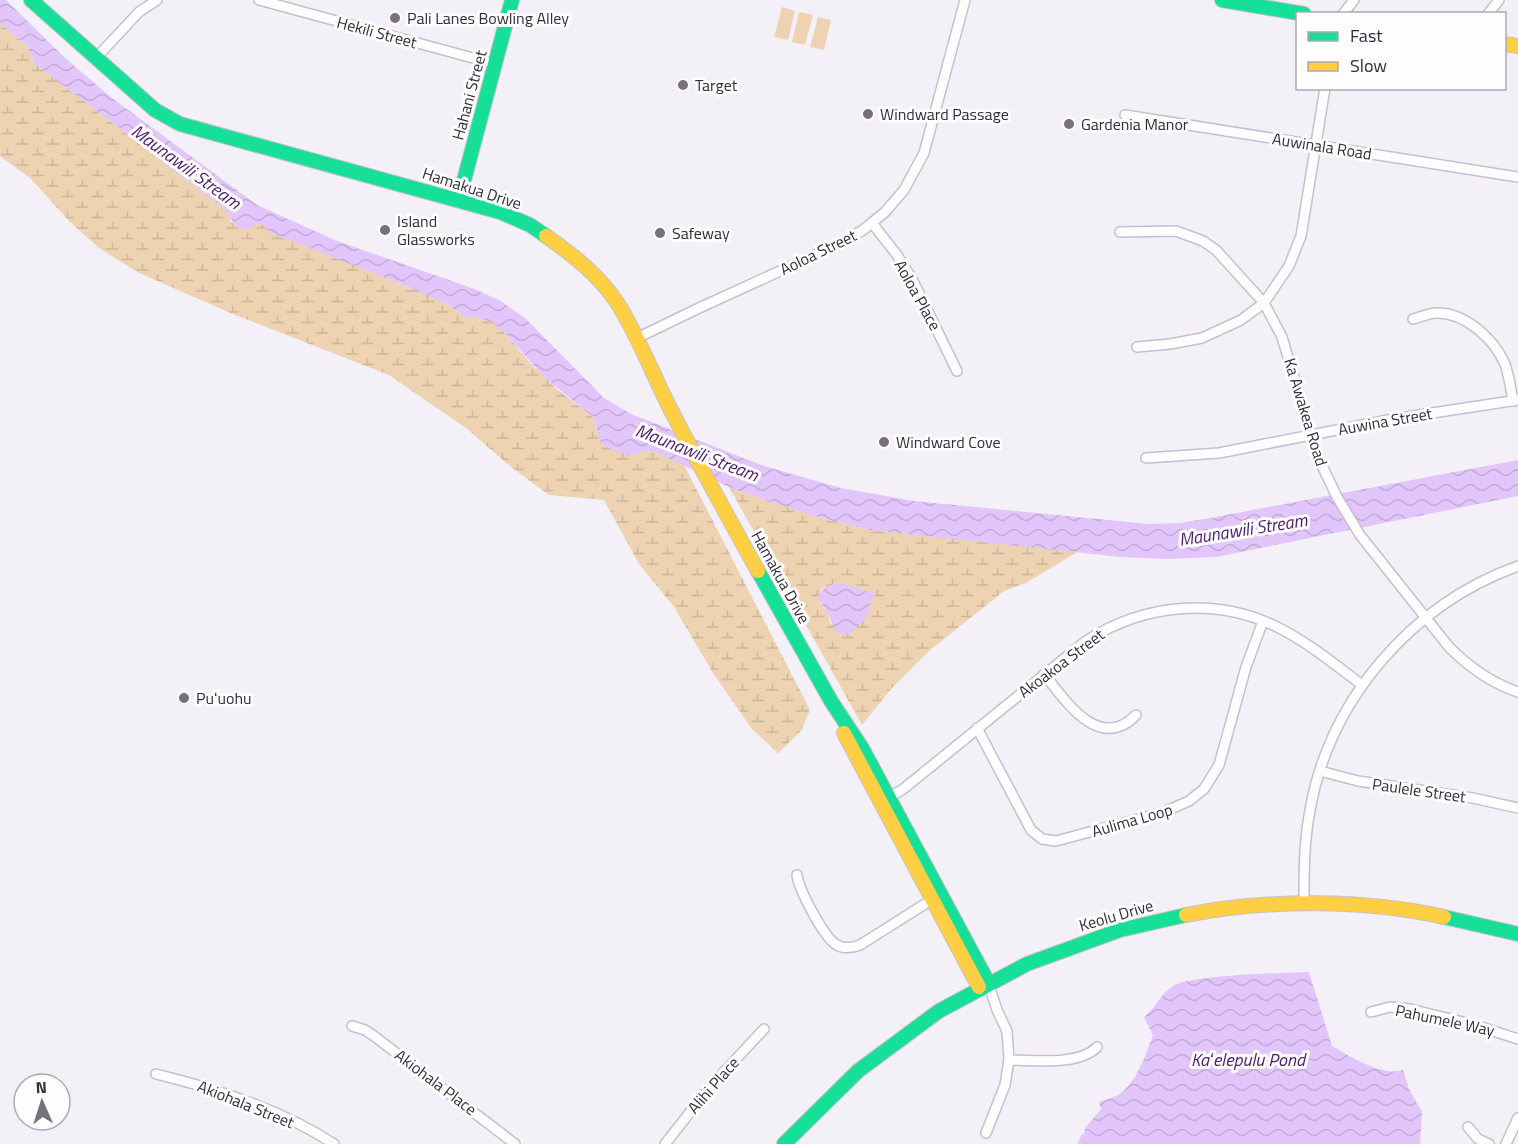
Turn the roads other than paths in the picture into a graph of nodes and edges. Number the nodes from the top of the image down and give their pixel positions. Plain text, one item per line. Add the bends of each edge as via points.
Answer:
1 (31, 0) edge
2 (157, 0) edge
3 (259, 0) edge
4 (512, 0) edge
5 (965, 0) edge
6 (1222, 0) edge
7 (1354, 0) edge
8 (1499, 0) edge
9 (1345, 12) edge
10 (1490, 12) edge
11 (1296, 13) edge
12 (96, 58) junction
13 (495, 64) junction
14 (1325, 90) edge
15 (1125, 115) dead end
16 (1317, 145) junction
17 (1518, 177) edge
18 (459, 199) junction
19 (872, 223) junction
20 (1120, 232) dead end
21 (1264, 303) junction
22 (1413, 319) dead end
23 (637, 338) junction
24 (1137, 346) dead end
25 (957, 370) dead end
26 (1516, 401) edge
27 (1311, 435) junction
28 (1146, 458) dead end
29 (1518, 566) edge
30 (1426, 618) junction
31 (1263, 621) junction
32 (1044, 674) junction
33 (1362, 685) junction
34 (1518, 692) edge
35 (1136, 715) dead end
36 (977, 728) junction
37 (1320, 771) junction
38 (884, 800) junction
39 (1518, 808) edge
40 (797, 875) dead end
41 (937, 897) junction
42 (1304, 902) junction
43 (1518, 934) edge
44 (983, 984) junction
45 (1371, 1012) dead end
46 (352, 1026) dead end
47 (764, 1029) dead end
48 (1518, 1039) edge
49 (1097, 1047) dead end
50 (1010, 1060) junction
51 (156, 1074) dead end
52 (1518, 1118) edge
53 (1468, 1127) dead end
54 (986, 1132) dead end
55 (333, 1144) edge
56 (515, 1144) edge
57 (665, 1144) edge
58 (784, 1144) edge
59 (1489, 1144) edge
60 (1506, 1144) edge

1 - 12 main road, Hamakua Drive
2 - 12 street via 139,12
3 - 13 street, Hekili Street
4 - 13 main road, Hahani Street
5 - 19 street, Aoloa Street via 924,153 903,190
6 - 11 main road
7 - 9 street
8 - 10 street
12 - 18 main road, Hamakua Drive via 155,110 180,124
13 - 18 main road, Hahani Street
14 - 16 street
15 - 16 street, Auwinala Road
16 - 17 street, Auwinala Road
16 - 21 street via 1299,246
18 - 23 main road, Hamakua Drive via 516,218 559,243 607,290
19 - 23 street, Aoloa Street via 839,244
19 - 25 street, Aoloa Place via 912,279
20 - 21 street, Ka Awakea Road via 1176,231 1203,241
21 - 24 street via 1241,320 1202,338
21 - 27 street, Ka Awakea Road via 1282,337
22 - 26 street via 1444,313 1477,328 1500,355
23 - 38 main road, Hamakua Drive via 716,495 831,701 853,753
26 - 27 street, Auwina Street
27 - 28 street, Auwina Street via 1220,453
27 - 30 street, Ka Awakea Road via 1329,482 1357,531
29 - 30 street via 1469,588
30 - 33 street via 1389,651
30 - 34 street, Ka Awakea Road via 1463,660
31 - 32 street, Akoakoa Street via 1213,609 1154,612 1098,633
31 - 33 street, Akoakoa Street via 1295,637
31 - 36 street, Aulima Loop via 1219,765 1197,795 1173,809 1060,840 1042,839 1031,830
32 - 35 street via 1074,712 1087,722 1115,728
32 - 36 street, Akoakoa Street
33 - 37 street via 1342,718
36 - 38 street, Akoakoa Street
37 - 39 street, Paulele Street
37 - 42 street via 1306,834
38 - 41 main road, Hamakua Drive
40 - 41 street via 801,892 829,939 846,948 860,945
41 - 44 main road, Hamakua Drive
42 - 43 main road, Keolu Drive via 1412,909
42 - 44 main road, Keolu Drive via 1220,909 1139,924 1063,948
44 - 50 street, Hamakua Drive via 1007,1031
44 - 58 main road, Keolu Drive via 885,1047 841,1085
45 - 48 street, Pahumele Way via 1390,1007 1410,1009
46 - 56 street, Akiohala Place via 370,1033
47 - 57 street, Alihi Place via 710,1087
49 - 50 street via 1076,1058
50 - 54 street, Hamakua Drive via 1005,1085
51 - 55 street, Akiohala Street via 241,1099
52 - 60 street
53 - 59 street via 1478,1139

